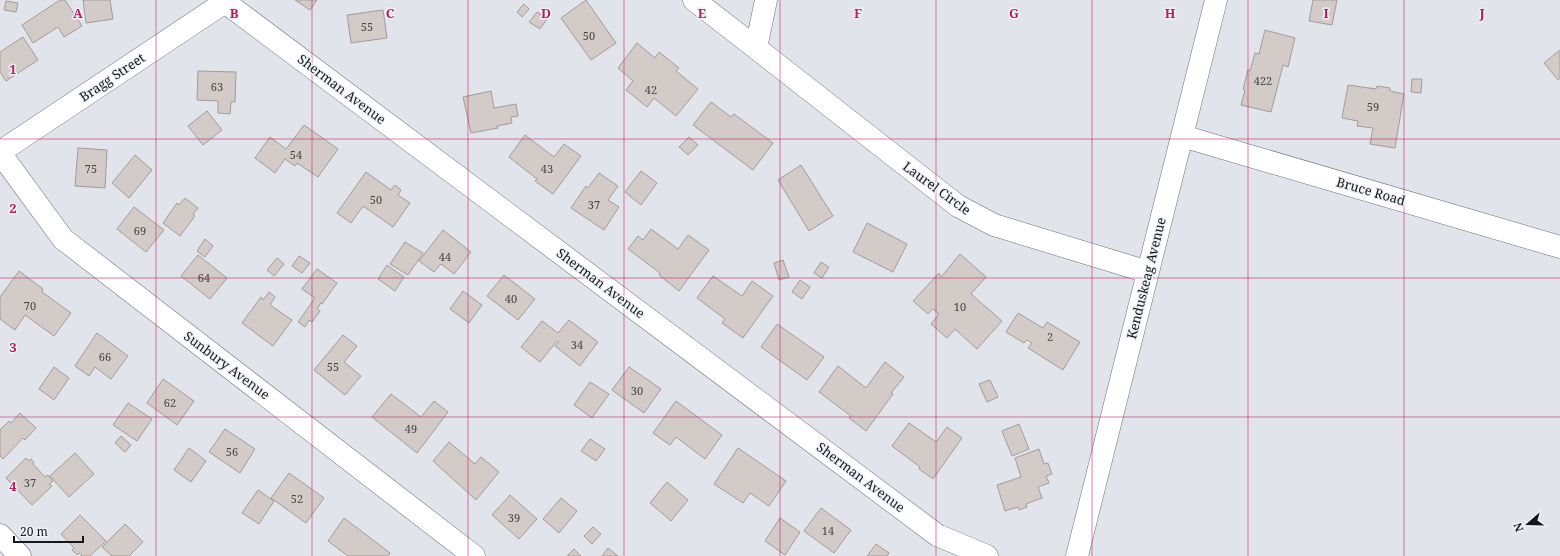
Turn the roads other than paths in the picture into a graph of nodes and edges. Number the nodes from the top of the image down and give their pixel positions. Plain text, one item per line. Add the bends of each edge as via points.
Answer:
1 (694, 0) edge
2 (766, 0) edge
3 (1216, 0) edge
4 (223, 1) edge
5 (756, 48) junction
6 (1182, 136) junction
7 (0, 153) edge
8 (1560, 247) edge
9 (1148, 272) junction
10 (0, 535) edge
11 (20, 556) edge
12 (474, 556) edge
13 (987, 556) edge
14 (1077, 556) edge

1 - 5 street, Laurel Circle
2 - 5 street
3 - 6 street, Kenduskeag Avenue
4 - 7 street, Bragg Street
4 - 13 street, Sherman Avenue via 938,534
5 - 9 street, Laurel Circle via 958,206 994,225
6 - 8 street, Bruce Road
6 - 9 street, Kenduskeag Avenue
7 - 12 street, Sunbury Avenue via 63,239
9 - 14 street, Kenduskeag Avenue
10 - 11 street

